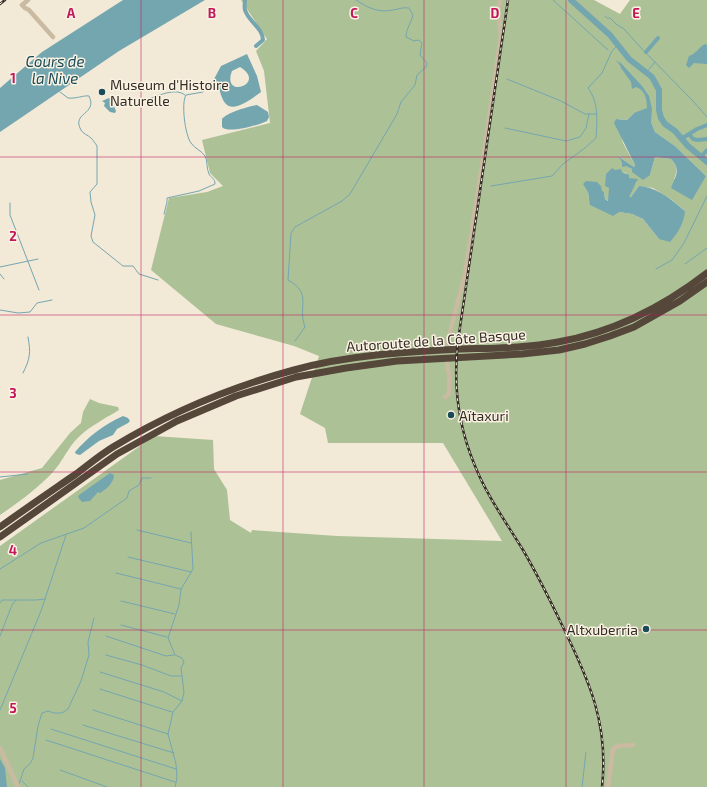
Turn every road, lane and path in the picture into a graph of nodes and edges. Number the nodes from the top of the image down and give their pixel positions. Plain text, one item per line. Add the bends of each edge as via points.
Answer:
1 (28, 0) edge
2 (500, 0) edge
3 (53, 37) dead end
4 (707, 272) edge
5 (707, 282) edge
6 (447, 344) dead end
7 (447, 364) dead end
8 (445, 397) dead end
9 (0, 527) edge
10 (0, 537) edge
11 (632, 745) dead end
12 (0, 748) edge
13 (18, 787) edge
14 (608, 787) edge

1 - 3 street via 22,5
2 - 6 street via 500,43 465,274
4 - 9 highway, Autoroute de la Côte Basque via 674,296 631,320 583,336 512,348 466,349 344,359 294,370 233,390 173,415 113,448
5 - 10 highway, Autoroute de la Côte Basque via 680,302 634,327 585,344 522,354 397,361 346,368 296,377 236,396 177,421 117,454
7 - 8 street via 449,394
11 - 14 street via 613,749
12 - 13 street

